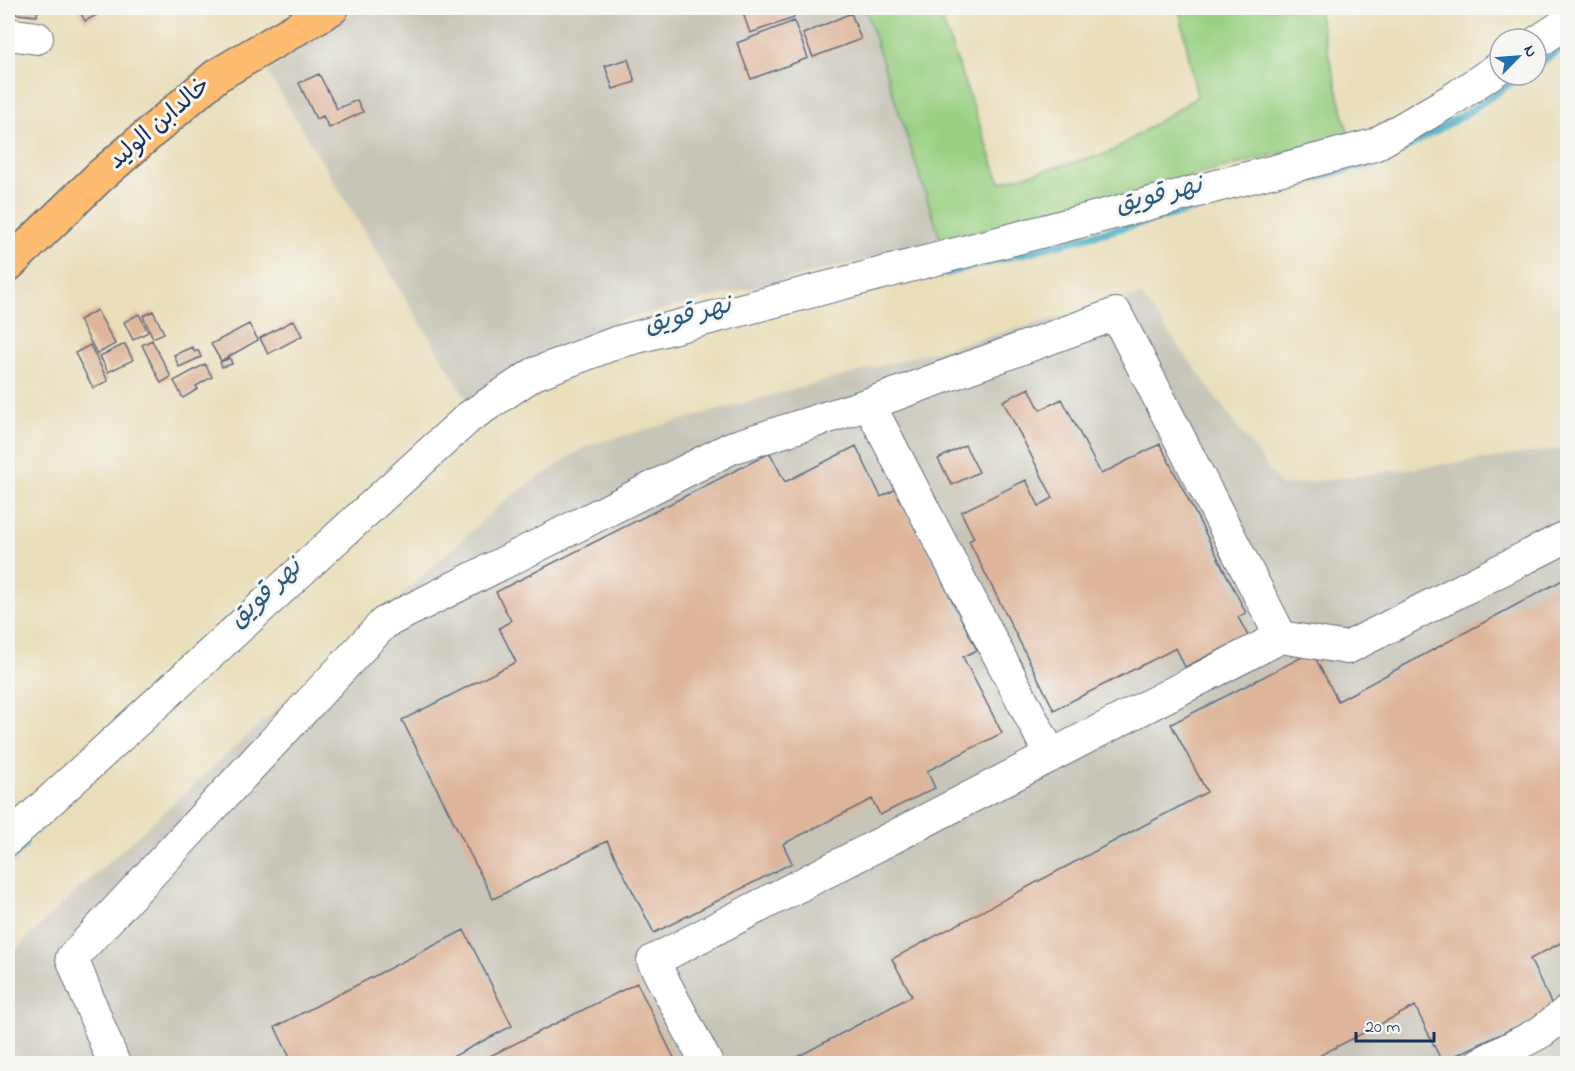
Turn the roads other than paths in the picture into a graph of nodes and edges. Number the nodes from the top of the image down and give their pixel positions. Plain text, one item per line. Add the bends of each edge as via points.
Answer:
1 (332, 8) edge
2 (1568, 22) edge
3 (1548, 35) edge
4 (1488, 75) edge
5 (8, 265) edge
6 (870, 404) junction
7 (1568, 536) edge
8 (1281, 637) junction
9 (1051, 756) junction
10 (8, 839) edge
11 (1568, 1011) edge
12 (114, 1064) edge
13 (707, 1064) edge
14 (1480, 1064) edge

1 - 5 main road, خالدابن الوليد via 216,76 99,177
2 - 3 lane
4 - 10 lane via 1374,144 618,342 534,374 469,417
6 - 8 lane via 1116,314
6 - 9 lane
6 - 12 lane via 731,448 384,623 72,958
7 - 8 lane via 1347,648
8 - 9 lane
9 - 13 lane via 653,961
11 - 14 lane via 1541,1032

